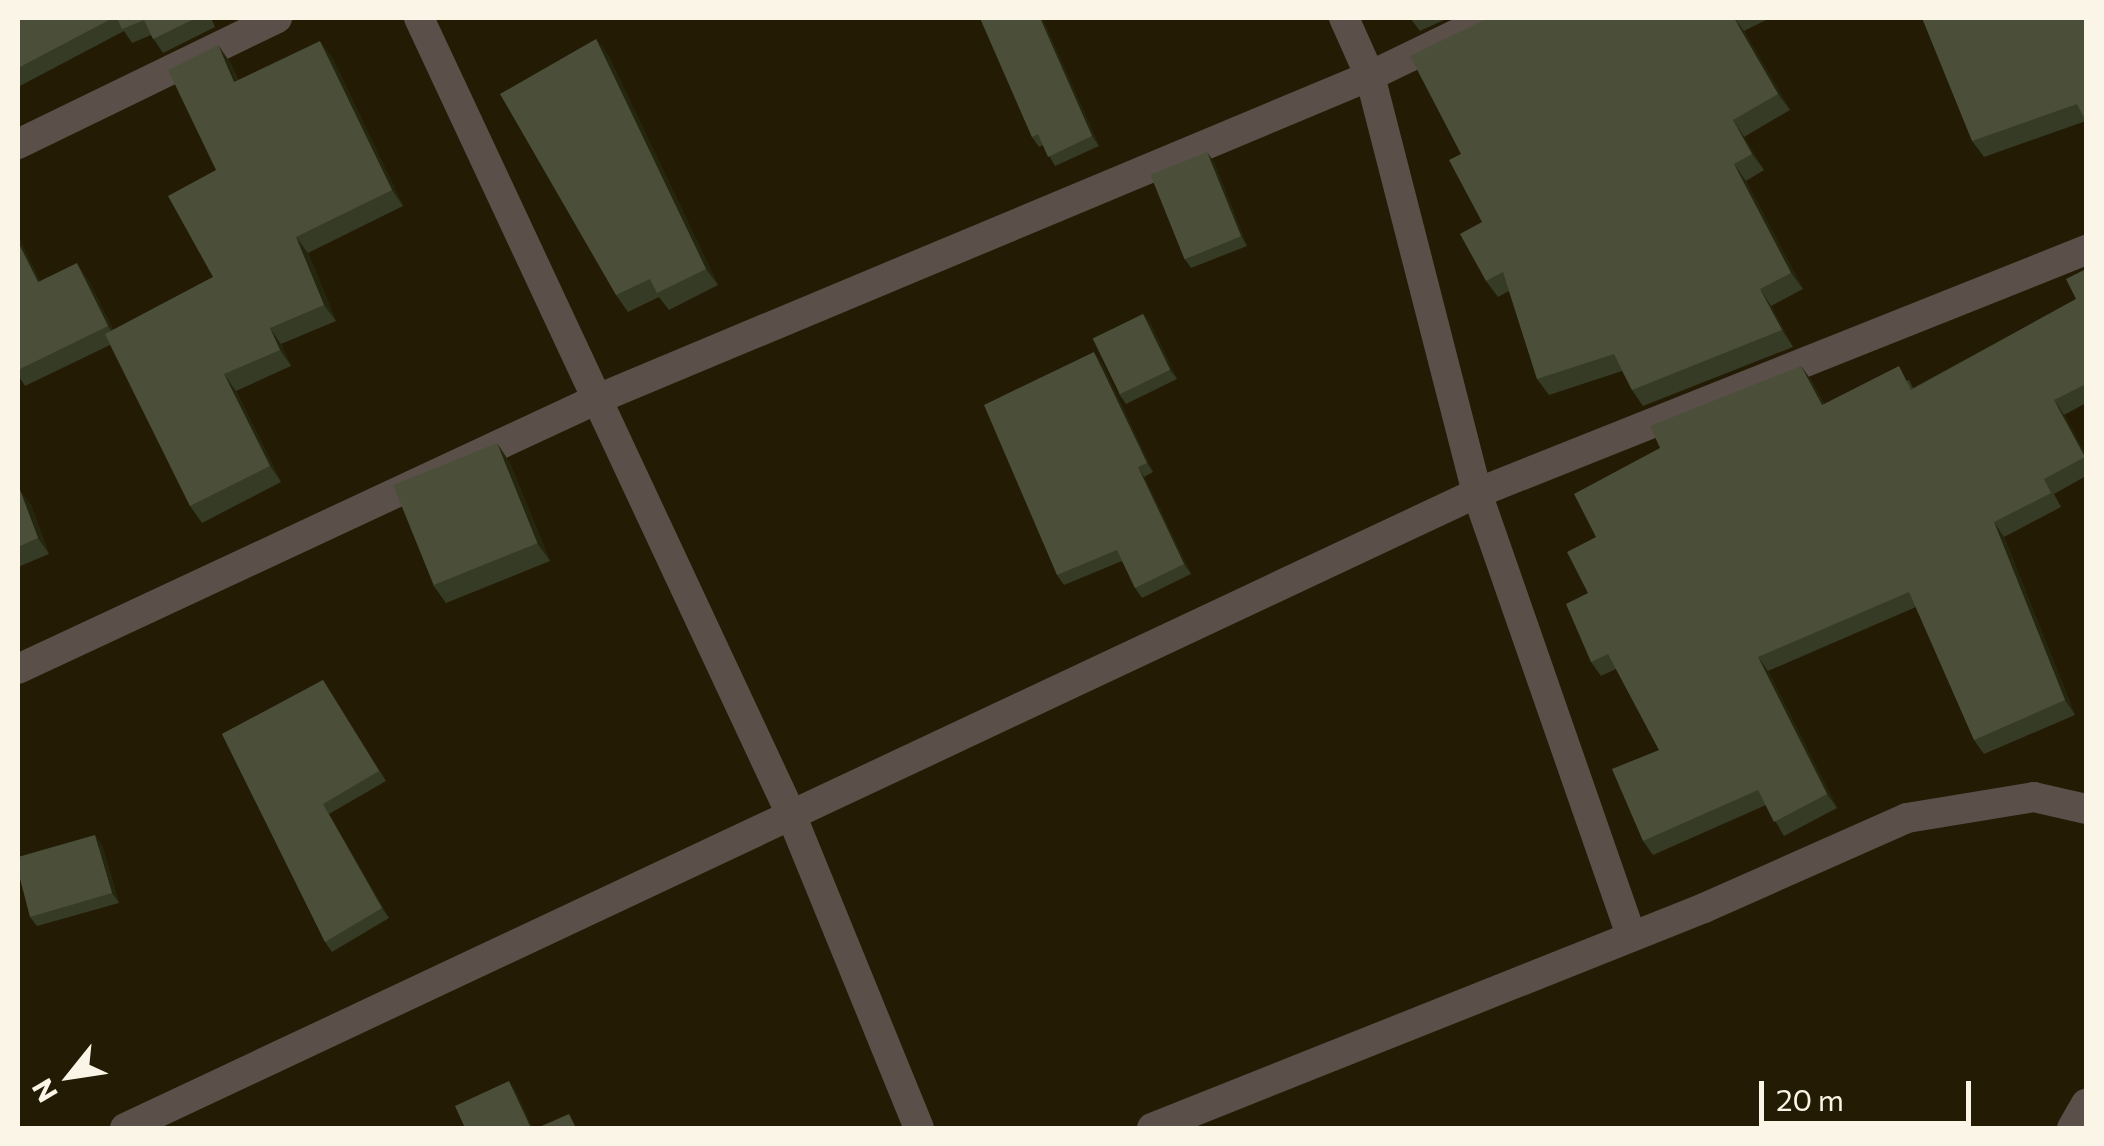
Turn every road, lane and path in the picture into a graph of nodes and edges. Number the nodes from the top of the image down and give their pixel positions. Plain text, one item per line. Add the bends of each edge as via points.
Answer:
1 (277, 18) edge
2 (419, 18) edge
3 (1344, 18) edge
4 (1490, 18) edge
5 (1370, 76) junction
6 (18, 144) edge
7 (2086, 250) edge
8 (595, 400) junction
9 (1477, 494) junction
10 (18, 669) edge
11 (2086, 809) edge
12 (790, 812) junction
13 (1630, 936) junction
14 (2086, 1104) edge
15 (126, 1128) edge
16 (920, 1128) edge
17 (1152, 1128) edge
18 (2072, 1128) edge

1 - 6 street
2 - 8 street
3 - 5 street
4 - 5 street
5 - 8 street
5 - 9 street
7 - 9 street
8 - 10 street
8 - 12 street
9 - 12 street
9 - 13 street
11 - 13 street via 2034,797 1907,818
12 - 15 street
12 - 16 street
13 - 17 street
14 - 18 street

